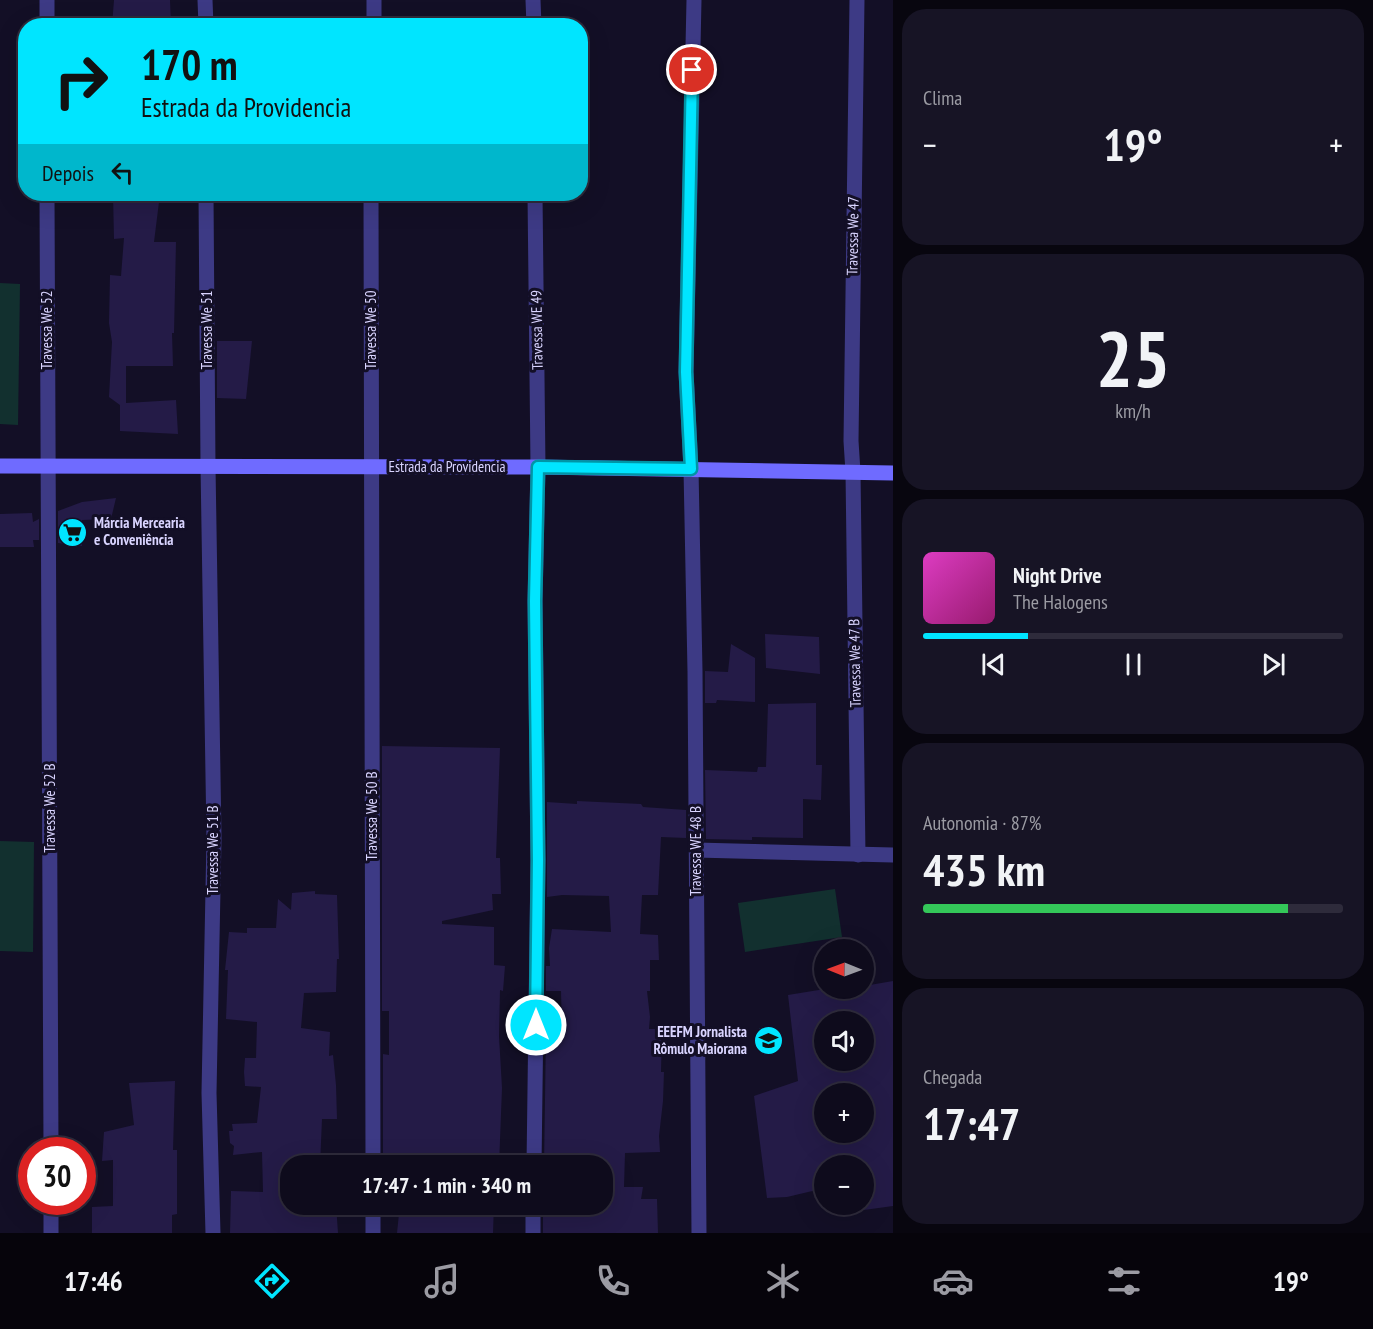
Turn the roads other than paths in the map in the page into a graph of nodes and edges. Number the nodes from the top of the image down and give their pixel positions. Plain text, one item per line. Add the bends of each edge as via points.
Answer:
1 (46, 0) edge
2 (206, 0) edge
3 (374, 0) edge
4 (533, 0) edge
5 (694, 0) edge
6 (856, 0) edge
7 (46, 18) edge
8 (206, 18) edge
9 (374, 18) edge
10 (534, 18) edge
11 (47, 201) edge
12 (207, 201) edge
13 (371, 201) edge
14 (536, 201) edge
15 (0, 466) edge
16 (48, 466) junction
17 (208, 466) junction
18 (372, 467) junction
19 (538, 467) junction
20 (691, 469) junction
21 (853, 472) junction
22 (893, 473) edge
23 (696, 850) junction
24 (858, 855) junction
25 (893, 855) edge
26 (51, 1137) edge
27 (373, 1155) edge
28 (534, 1155) edge
29 (51, 1215) edge
30 (373, 1215) edge
31 (533, 1215) edge
32 (51, 1233) edge
33 (213, 1233) edge
34 (373, 1233) edge
35 (533, 1233) edge
36 (699, 1233) edge

1 - 7 street
2 - 8 street
3 - 9 street
4 - 10 street
5 - 20 street, Travessa WE 48 B via 686,372
6 - 21 street, Travessa We 47 via 850,441
11 - 16 street, Travessa We 52
12 - 17 street, Travessa We 51
13 - 18 street, Travessa We 50
14 - 19 street, Travessa WE 49
15 - 16 main road, Estrada da Providencia
16 - 17 main road, Estrada da Providencia
16 - 26 street, Travessa We 52 B
17 - 18 main road, Estrada da Providencia
17 - 33 street, Travessa We 51 B via 214,838 209,1093
18 - 19 main road, Estrada da Providencia
18 - 27 street, Travessa We 50 B
19 - 20 main road, Estrada da Providencia
19 - 28 street, Travessa WE 49
20 - 21 main road, Estrada da Providencia
20 - 23 street, Travessa WE 48 B
21 - 22 main road, Estrada da Providencia
21 - 24 street, Travessa We 47 B
23 - 24 street
23 - 36 street, Travessa WE 48 B
24 - 25 street
29 - 32 street
30 - 34 street
31 - 35 street

